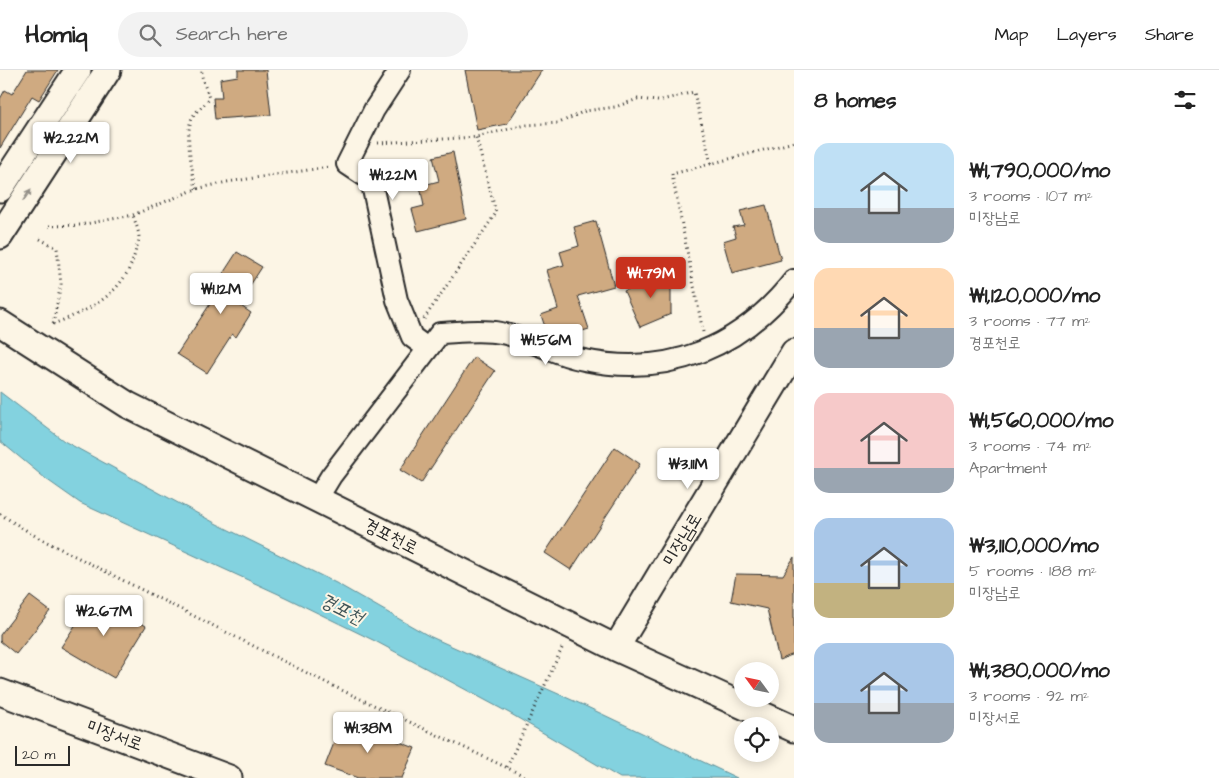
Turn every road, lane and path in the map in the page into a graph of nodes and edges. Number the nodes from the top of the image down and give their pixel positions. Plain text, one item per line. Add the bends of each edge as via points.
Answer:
1 (78, 70) edge
2 (108, 70) edge
3 (202, 70) edge
4 (400, 70) edge
5 (476, 137) junction
6 (794, 142) edge
7 (356, 144) junction
8 (347, 164) junction
9 (711, 164) junction
10 (0, 189) edge
11 (196, 189) junction
12 (133, 215) junction
13 (49, 226) dead end
14 (0, 236) edge
15 (40, 238) dead end
16 (794, 280) edge
17 (0, 322) edge
18 (419, 343) junction
19 (709, 349) junction
20 (794, 352) edge
21 (317, 499) junction
22 (0, 514) edge
23 (565, 642) dead end
24 (616, 648) junction
25 (0, 692) edge
26 (794, 729) edge
27 (507, 767) junction
28 (229, 778) edge
29 (529, 778) edge

1 - 10 street
14 -> 2 street
3 - 11 path via 201,79 209,99 190,124 189,151
4 - 7 street
5 - 7 path
5 - 9 path via 526,125 559,123 585,111 638,99 658,101 694,92
5 - 18 path via 496,213
6 - 9 path
7 - 8 street
8 - 11 path
8 - 18 street via 371,180 397,300
9 - 19 path via 672,174 699,322
11 - 12 path
12 - 13 path via 80,225
12 - 15 path via 139,238 133,261 121,283 107,298 84,312 53,324 61,284 58,248
16 - 19 street via 764,313 726,342
17 - 21 street, 경포천로 via 128,405
18 - 19 street via 440,333 500,332 582,360 622,366 687,356
18 - 21 street
20 - 24 street, 미장남로
21 - 24 street, 경포천로
22 - 27 path via 37,537 332,686
23 - 27 path
24 - 26 street, 경포천로
25 - 28 street, 미장서로
27 - 29 path

